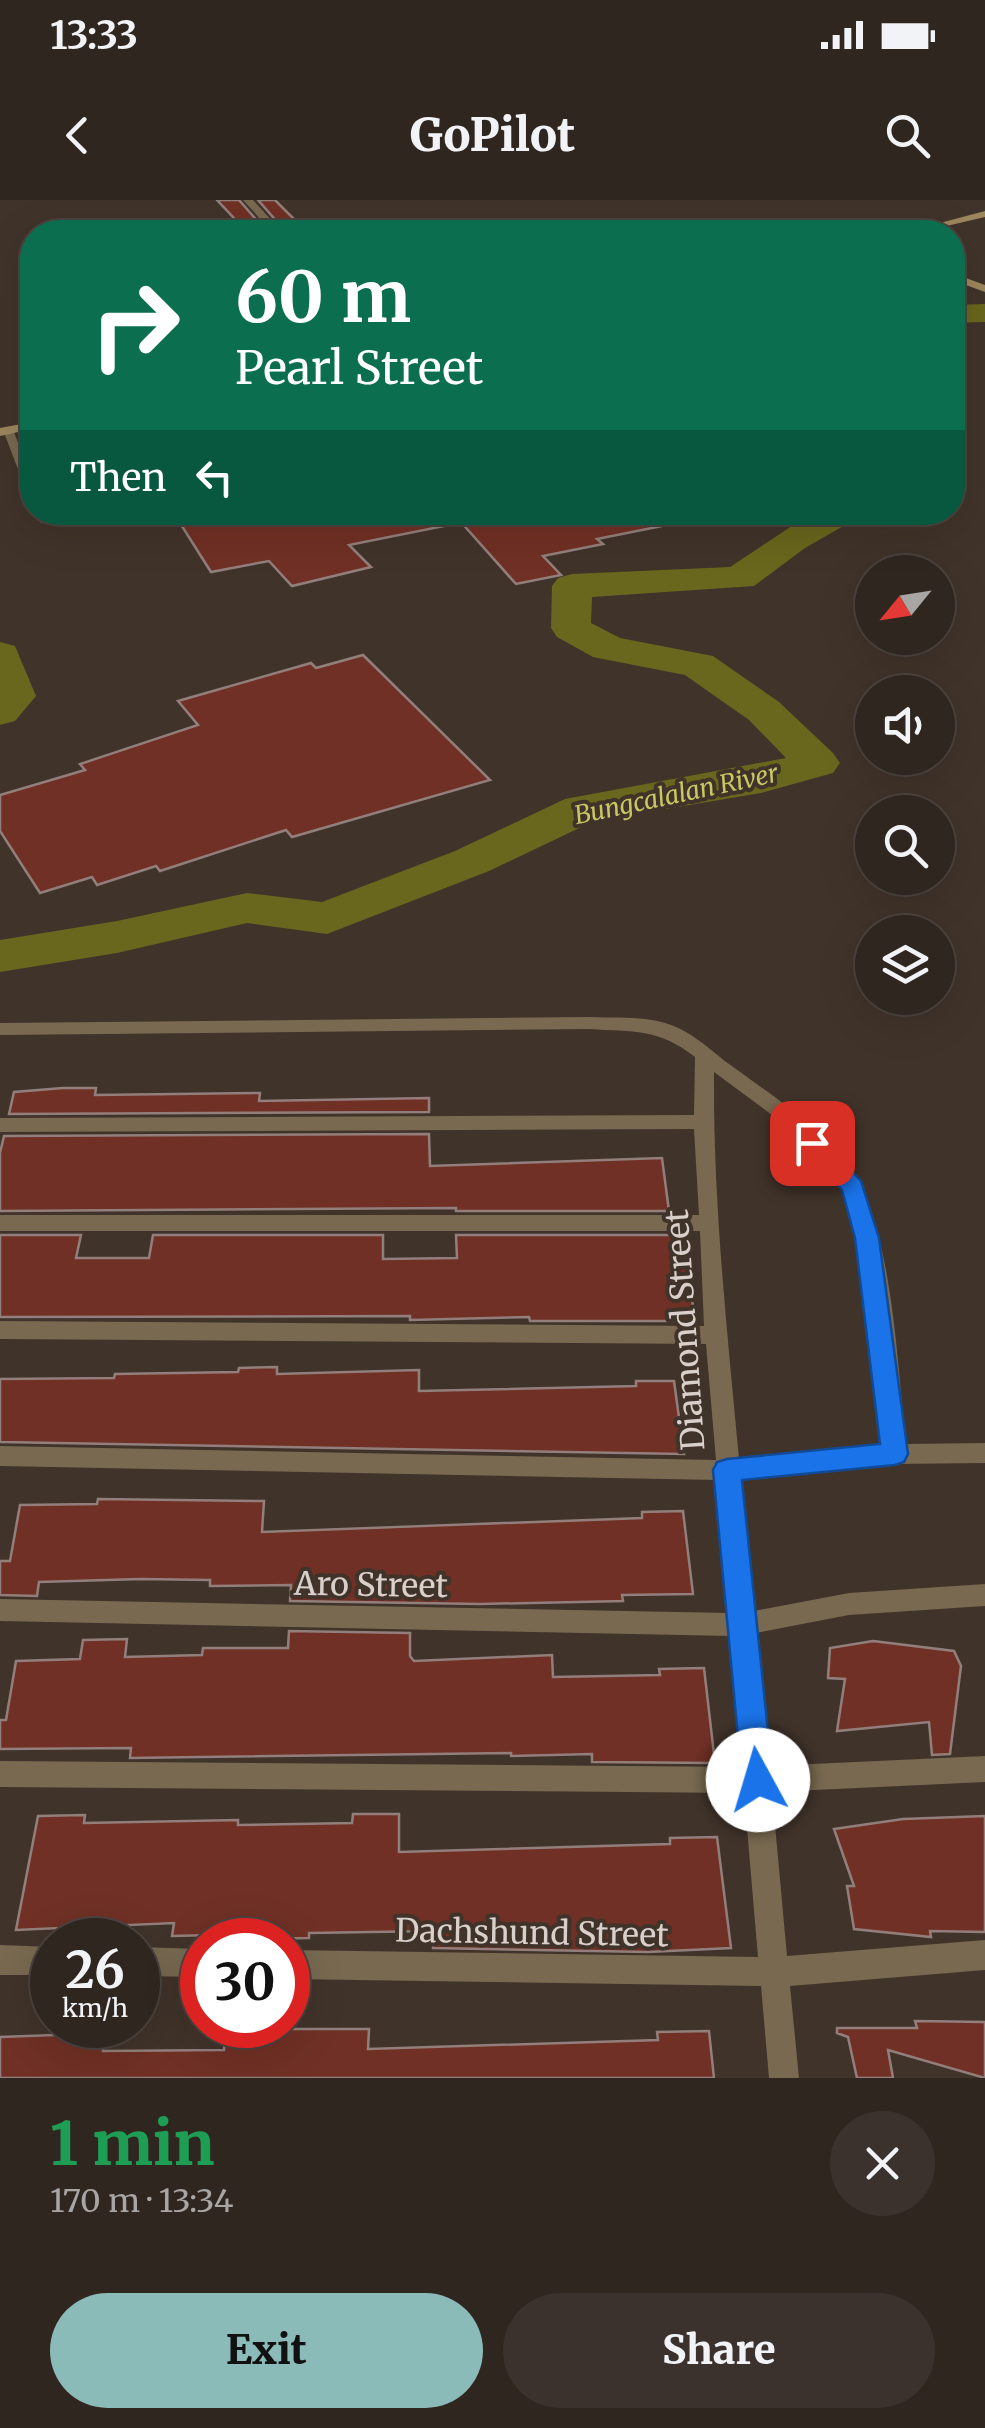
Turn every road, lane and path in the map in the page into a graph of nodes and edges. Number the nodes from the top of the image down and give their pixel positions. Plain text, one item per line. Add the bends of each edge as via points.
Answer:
1 (248, 200) edge
2 (985, 214) edge
3 (266, 220) edge
4 (960, 220) edge
5 (4, 431) edge
6 (20, 465) edge
7 (0, 1029) edge
8 (705, 1056) junction
9 (704, 1122) junction
10 (0, 1125) edge
11 (0, 1223) edge
12 (710, 1223) junction
13 (0, 1330) edge
14 (716, 1335) junction
15 (985, 1453) edge
16 (895, 1454) junction
17 (0, 1456) edge
18 (727, 1470) junction
19 (985, 1595) edge
20 (0, 1610) edge
21 (740, 1626) junction
22 (985, 1769) edge
23 (0, 1774) edge
24 (758, 1780) junction
25 (985, 1955) edge
26 (0, 1960) edge
27 (30, 1961) edge
28 (310, 1965) edge
29 (776, 1972) junction
30 (784, 2078) edge

1 - 3 street
2 - 4 street
5 - 6 lane
7 - 8 street via 635,1024 682,1037
8 - 9 street, Diamond Street
8 - 16 street via 796,1129 853,1186 867,1238
9 - 10 street
9 - 12 street, Diamond Street
11 - 12 street
12 - 14 street, Diamond Street
13 - 14 street
14 - 18 street, Diamond Street
15 - 16 street
16 - 18 street
17 - 18 street
18 - 21 street, Diamond Street
19 - 21 street, Aro Street via 850,1604
20 - 21 street, Aro Street
21 - 24 street, Diamond Street
22 - 24 street
23 - 24 street
24 - 29 street, Diamond Street
25 - 29 street, Dachshund Street
26 - 27 street
28 - 29 street, Dachshund Street
29 - 30 street, Diamond Street

